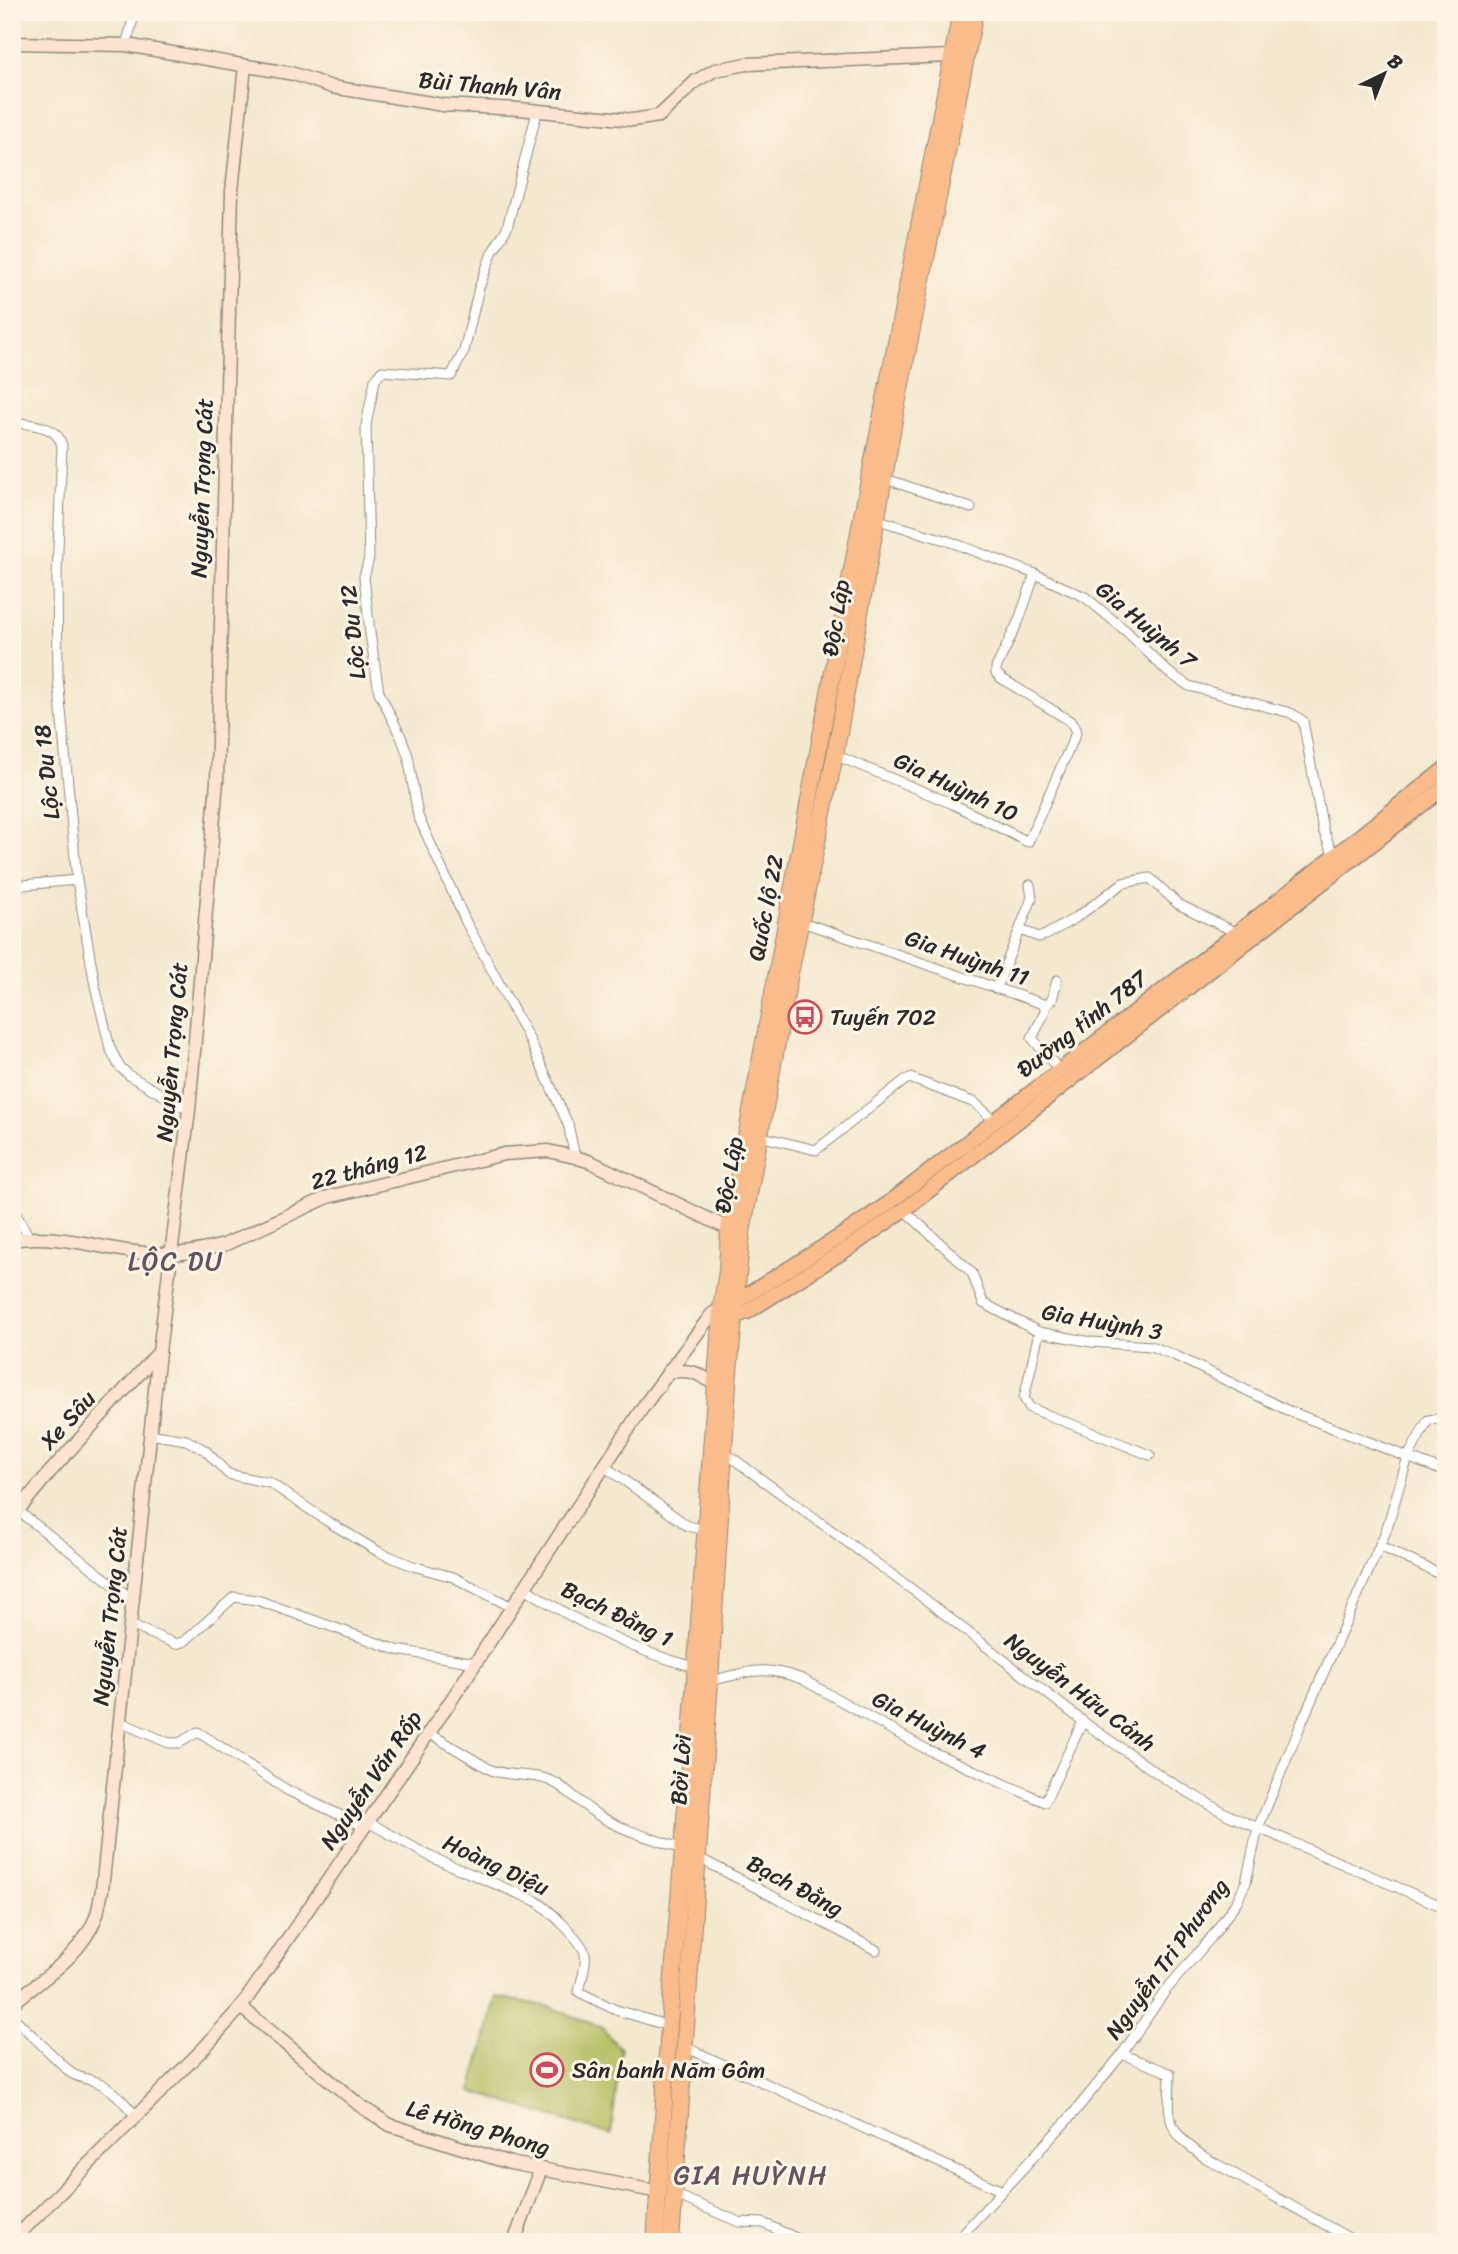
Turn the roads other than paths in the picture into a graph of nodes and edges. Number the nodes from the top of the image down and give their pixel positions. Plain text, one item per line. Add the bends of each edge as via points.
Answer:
1 (135, 12) edge
2 (961, 12) edge
3 (975, 12) edge
4 (12, 43) edge
5 (126, 45) junction
6 (951, 56) junction
7 (245, 66) junction
8 (537, 112) junction
9 (12, 422) edge
10 (883, 478) junction
11 (971, 508) dead end
12 (869, 518) junction
13 (1035, 573) junction
14 (835, 755) junction
15 (1446, 768) edge
16 (1446, 786) edge
17 (1334, 856) junction
18 (77, 880) junction
19 (1030, 885) dead end
20 (12, 886) edge
21 (802, 922) junction
22 (1020, 930) junction
23 (1237, 933) junction
24 (1057, 980) dead end
25 (996, 989) junction
26 (1046, 1004) junction
27 (1059, 1071) junction
28 (189, 1110) junction
29 (995, 1121) junction
30 (759, 1136) junction
31 (575, 1157) junction
32 (12, 1208) edge
33 (904, 1210) junction
34 (736, 1231) junction
35 (29, 1237) junction
36 (12, 1240) edge
37 (170, 1254) junction
38 (731, 1309) junction
39 (1039, 1332) junction
40 (159, 1352) junction
41 (668, 1372) junction
42 (716, 1385) junction
43 (1446, 1420) edge
44 (150, 1434) junction
45 (724, 1452) junction
46 (1150, 1455) dead end
47 (1408, 1457) junction
48 (604, 1466) junction
49 (1446, 1472) edge
50 (14, 1516) edge
51 (705, 1530) junction
52 (1380, 1546) junction
53 (1446, 1577) edge
54 (525, 1588) junction
55 (132, 1599) junction
56 (512, 1607) junction
57 (130, 1625) junction
58 (476, 1663) junction
59 (695, 1667) junction
60 (710, 1681) junction
61 (1083, 1721) junction
62 (120, 1722) junction
63 (429, 1733) junction
64 (367, 1824) junction
65 (1258, 1828) junction
66 (690, 1853) junction
67 (1446, 1908) edge
68 (876, 1950) dead end
69 (12, 2004) edge
70 (241, 2007) junction
71 (12, 2016) edge
72 (669, 2026) junction
73 (683, 2046) junction
74 (1122, 2054) junction
75 (136, 2116) junction
76 (541, 2169) junction
77 (1002, 2191) junction
78 (666, 2193) junction
79 (12, 2241) edge
80 (514, 2242) edge
81 (655, 2242) edge
82 (670, 2242) edge
83 (805, 2242) edge
84 (955, 2242) edge
85 (1356, 2242) edge

1 - 5 street
2 - 6 highway, Độc Lập
3 - 10 highway, Độc Lập
4 - 5 street, Bùi Thanh Vân
5 - 7 street, Bùi Thanh Vân
6 - 8 street, Bùi Thanh Vân via 747,64 715,70 695,81 659,116 633,120
6 - 12 highway, Độc Lập
7 - 8 street, Bùi Thanh Vân via 378,95
7 - 28 street, Nguyễn Trọng Cát via 232,191 217,781
8 - 31 street, Lộc Du 12 via 507,228 478,288 464,351 451,376 382,371 375,380 366,425 369,558 364,577 379,692 408,756 418,816 466,922 530,1041 568,1124
9 - 18 street, Lộc Du 18 via 49,429 62,445 58,678
10 - 11 street
10 - 12 highway, Độc Lập
12 - 13 street, Gia Huỳnh 7
12 - 14 highway, Độc Lập via 859,629
12 - 34 highway, Quốc lộ 22
13 - 14 street, Gia Huỳnh 10 via 996,673 1070,721 1076,733 1028,842 953,804
13 - 17 street, Gia Huỳnh 7 via 1085,597 1189,686 1291,713 1303,721 1323,831
14 - 21 highway, Độc Lập
15 - 17 main road, Đường tỉnh 787
16 - 33 main road, Đường tỉnh 787
17 - 23 main road, Đường tỉnh 787
18 - 20 street
18 - 28 street, Lộc Du 18 via 110,1048 130,1076
19 - 22 street via 1032,898
21 - 25 street, Gia Huỳnh 11
21 - 30 highway, Độc Lập
22 - 23 street via 1046,936 1123,883 1150,878 1178,904
22 - 25 street
23 - 27 main road, Đường tỉnh 787
24 - 26 street via 1052,1000
25 - 26 street, Gia Huỳnh 11
26 - 27 street, Gia Huỳnh 11 via 1032,1038
27 - 29 main road, Đường tỉnh 787
28 - 37 street, Nguyễn Trọng Cát
29 - 30 street via 975,1103 910,1078 816,1150
29 - 38 main road, Đường tỉnh 787 via 889,1203
30 - 34 highway, Độc Lập
31 - 34 street, 22 tháng 12
31 - 37 street, 22 tháng 12 via 548,1151 504,1154 328,1197 224,1245
32 - 35 street
33 - 38 main road, Đường tỉnh 787 via 747,1312
33 - 39 street, Gia Huỳnh 3 via 972,1273 983,1303
34 - 38 highway, Quốc lộ 22 via 727,1271
35 - 36 street, 22 tháng 12
35 - 37 street, 22 tháng 12
37 - 40 street, Nguyễn Trọng Cát
38 - 41 street, Nguyễn Văn Rốp via 712,1314
38 - 42 highway, Bời Lời
38 - 45 highway, Bời Lời
39 - 46 street via 1024,1398 1030,1408
39 - 47 street, Gia Huỳnh 3 via 1151,1346 1289,1411
40 - 44 street, Nguyễn Trọng Cát
40 - 50 street, Xe Sâu
41 - 42 street via 699,1373
41 - 48 street, Nguyễn Văn Rốp
42 - 51 highway, Bời Lời
43 - 47 street, Nguyễn Tri Phương via 1429,1420
44 - 55 street, Nguyễn Trọng Cát
44 - 56 street via 186,1440 205,1450 228,1474 270,1483 379,1552 453,1577
45 - 60 highway, Bời Lời
45 - 61 street, Nguyễn Hữu Cảnh
47 - 49 street, Gia Huỳnh 3
47 - 52 street, Nguyễn Tri Phương
48 - 51 street via 688,1525
48 - 54 street, Nguyễn Văn Rốp
50 - 55 street
51 - 59 highway, Bời Lời
52 - 53 street
52 - 65 street, Nguyễn Tri Phương
54 - 56 street, Nguyễn Văn Rốp
54 - 59 street, Bạch Đằng 1 via 614,1638 662,1659
55 - 57 street, Nguyễn Trọng Cát
56 - 58 street, Nguyễn Văn Rốp
57 - 58 street via 176,1644 234,1597 257,1600 397,1650
57 - 62 street, Nguyễn Trọng Cát
58 - 63 street, Nguyễn Văn Rốp
59 - 66 highway, Bời Lời
60 - 61 street, Gia Huỳnh 4 via 765,1669 782,1671 924,1748 1045,1802
60 - 66 highway, Bời Lời
61 - 65 street, Nguyễn Hữu Cảnh via 1167,1780
62 - 64 street, Hoàng Diệu via 169,1743 179,1743 198,1732 287,1790
62 - 69 street, Nguyễn Trọng Cát via 97,1915 75,1953
63 - 64 street, Nguyễn Văn Rốp
63 - 66 street, Bạch Đằng via 491,1770 549,1780 607,1820
64 - 70 street, Nguyễn Văn Rốp
64 - 72 street, Hoàng Diệu via 549,1909 586,1955 579,1992 616,2010
65 - 67 street, Nguyễn Hữu Cảnh
65 - 74 street, Nguyễn Tri Phương via 1237,1901
66 - 68 street, Bạch Đằng
66 - 72 highway, Bời Lời
66 - 73 highway, Bời Lời
70 - 75 street, Nguyễn Văn Rốp
70 - 76 street, Lê Hồng Phong via 390,2125
71 - 75 street via 71,2073 108,2087
72 - 78 highway, Bời Lời
73 - 77 street
73 - 78 highway, Bời Lời
74 - 77 street, Nguyễn Tri Phương
74 - 85 street via 1166,2072 1170,2123 1185,2144
75 - 79 street, Nguyễn Văn Rốp
76 - 78 street, Lê Hồng Phong
76 - 80 street
77 - 84 street, Nguyễn Tri Phương
78 - 81 highway, Bời Lời
78 - 82 highway, Bời Lời
78 - 83 street, Lê Hồng Phong via 739,2222 763,2222

